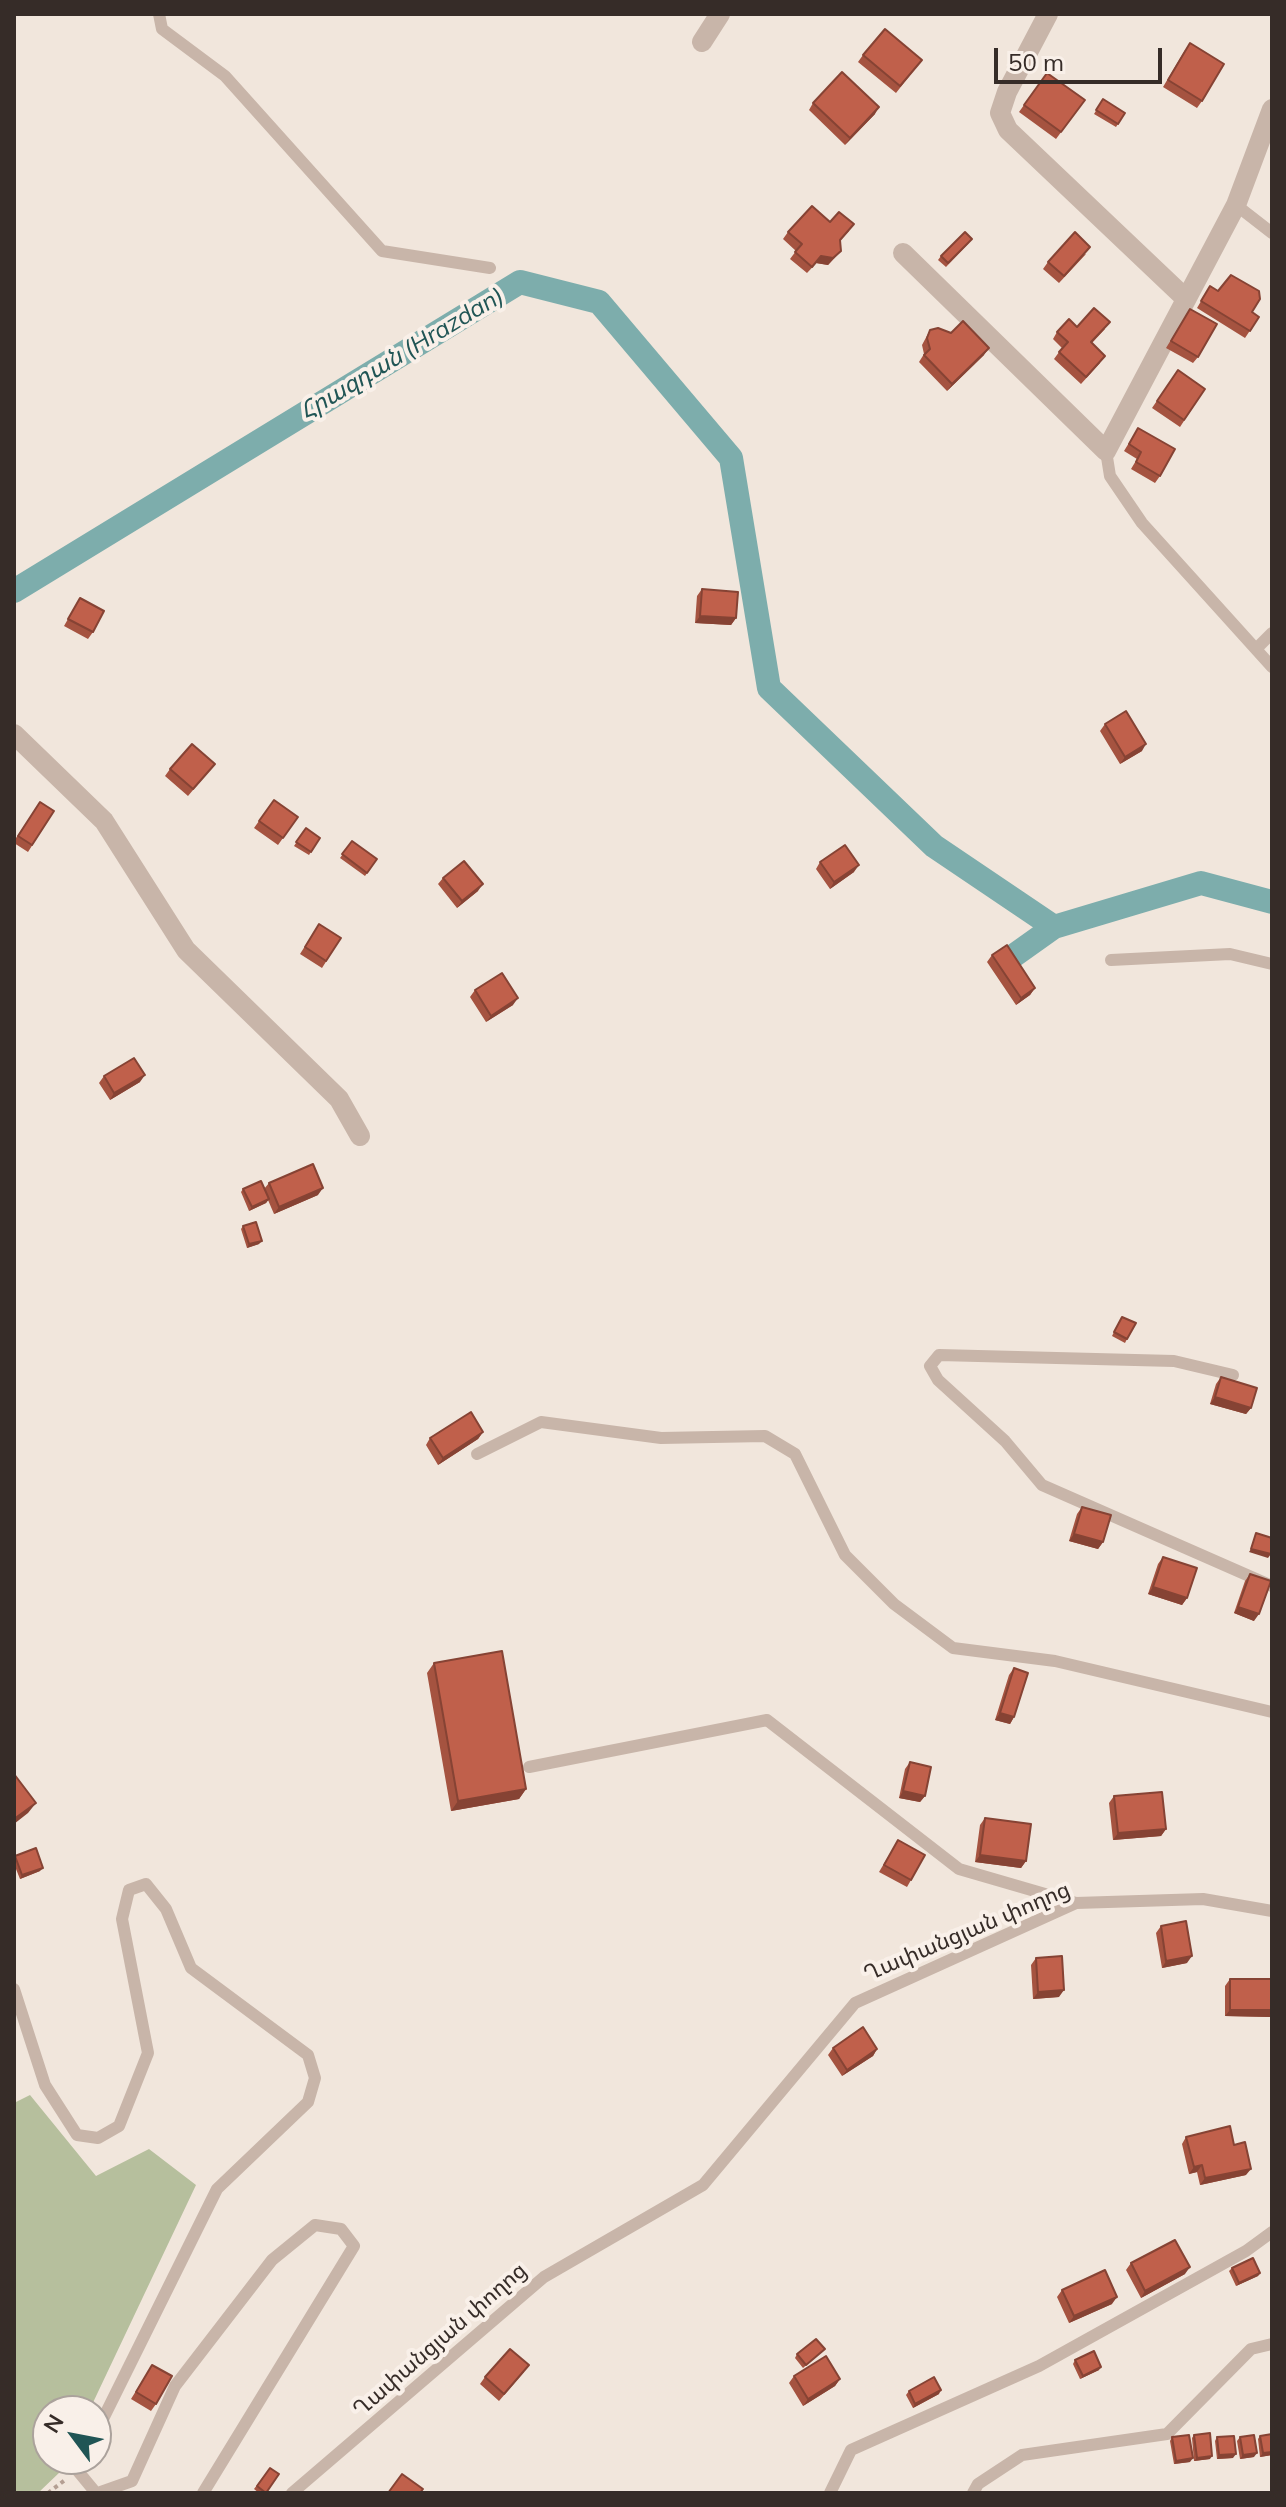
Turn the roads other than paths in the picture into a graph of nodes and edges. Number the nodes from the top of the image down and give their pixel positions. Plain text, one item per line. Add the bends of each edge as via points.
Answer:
1 (159, 14) edge
2 (720, 14) edge
3 (1048, 14) edge
4 (702, 42) dead end
5 (1272, 109) edge
6 (1236, 205) junction
7 (1272, 233) edge
8 (903, 253) dead end
9 (490, 268) dead end
10 (1185, 298) junction
11 (1106, 451) junction
12 (1272, 633) edge
13 (1256, 649) junction
14 (1272, 667) edge
15 (14, 734) edge
16 (1111, 960) dead end
17 (1272, 964) edge
18 (360, 1136) dead end
19 (1233, 1375) dead end
20 (477, 1454) dead end
21 (1272, 1586) edge
22 (1272, 1712) edge
23 (529, 1767) dead end
24 (1076, 1903) junction
25 (1272, 1911) edge
26 (14, 1989) edge
27 (1272, 2232) edge
28 (1272, 2344) edge
29 (112, 2401) edge
30 (81, 2475) edge
31 (97, 2493) edge
32 (203, 2493) edge
33 (292, 2493) edge
34 (830, 2493) edge
35 (973, 2493) edge

1 - 9 lane via 162,29 225,76 382,251
2 - 4 street
3 - 10 street via 1007,92 1000,113 1008,130
5 - 6 street
6 - 7 lane
6 - 10 street
8 - 11 street
10 - 11 street
11 - 13 lane via 1110,476 1142,523
12 - 13 lane
13 - 14 lane
15 - 18 street via 104,821 186,950 339,1099
16 - 17 lane via 1230,954
19 - 21 lane via 1174,1361 939,1355 930,1366 1042,1485
20 - 22 lane via 541,1422 661,1438 765,1436 795,1454 845,1555 894,1604 953,1648 1055,1661
23 - 24 lane via 767,1720 959,1869
24 - 25 lane, Ղափանցյան փողոց via 1203,1899
24 - 33 lane, Ղափանցյան փողոց via 855,2003 703,2185 544,2277
26 - 29 lane via 45,2085 77,2135 98,2138 119,2126 148,2053 122,1919 129,1890 146,1884 166,1909 191,1968 308,2055 315,2078 308,2102 217,2189
27 - 34 lane via 1039,2366 851,2450
28 - 35 lane via 1251,2349 1167,2434 1022,2455 978,2484
30 - 31 lane
31 - 32 lane via 132,2481 175,2386 272,2260 315,2225 341,2229 354,2246

